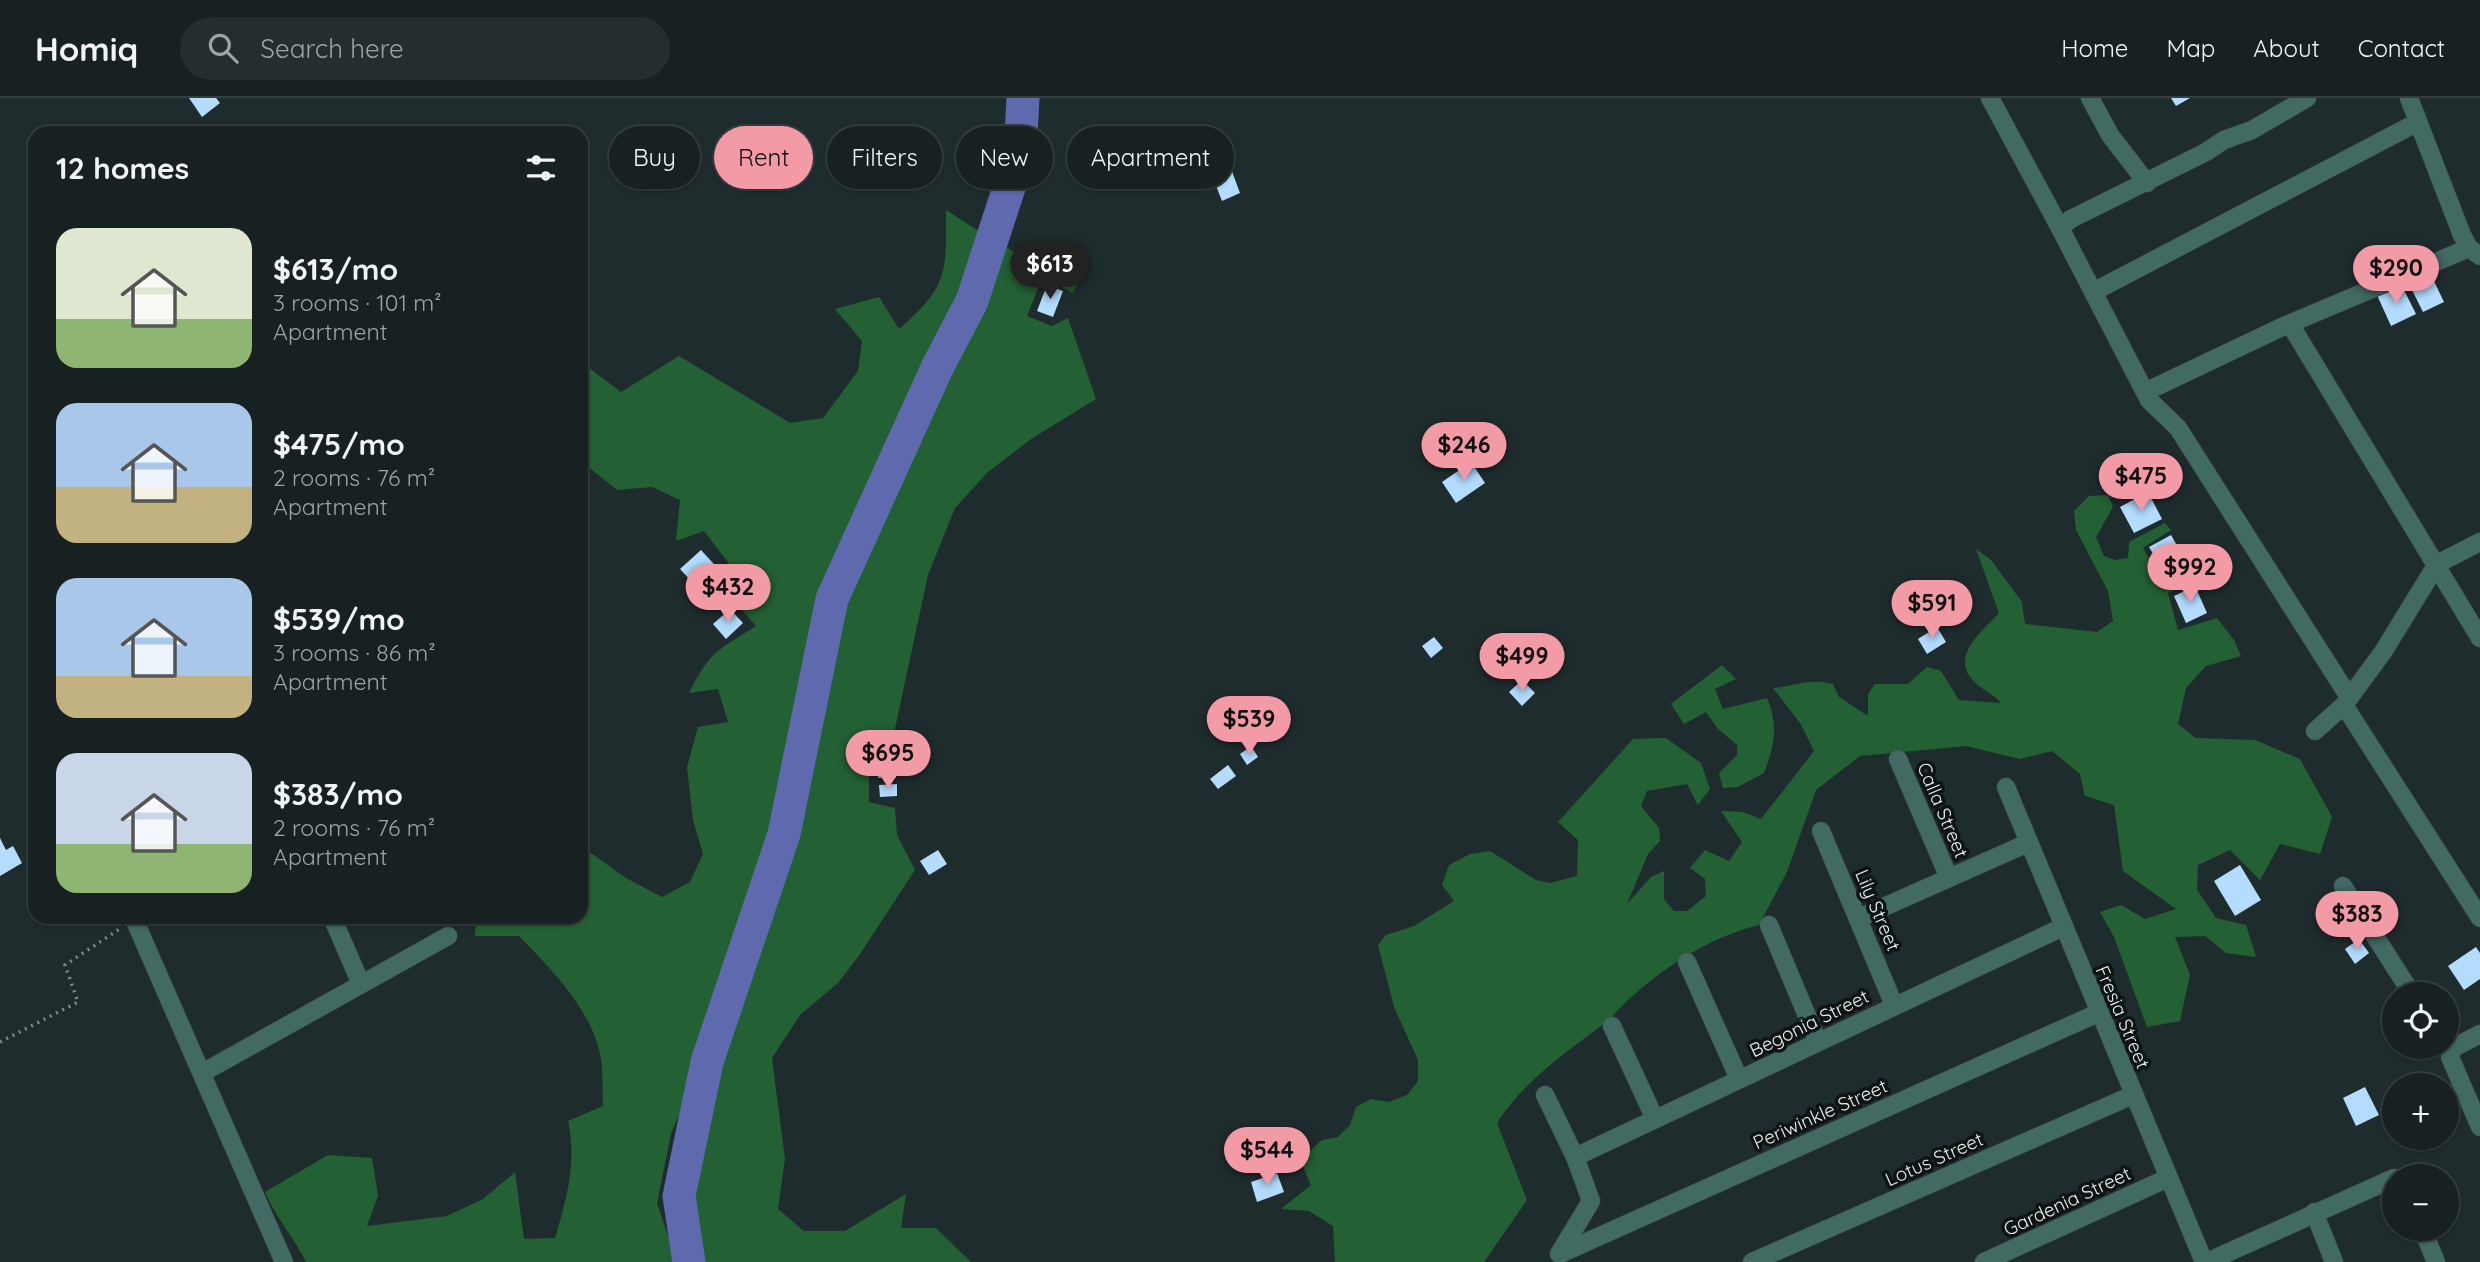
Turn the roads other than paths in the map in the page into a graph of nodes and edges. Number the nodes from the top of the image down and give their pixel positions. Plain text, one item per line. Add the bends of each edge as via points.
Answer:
1 (1990, 98) edge
2 (2090, 98) edge
3 (2307, 98) edge
4 (2409, 98) edge
5 (2418, 122) junction
6 (2147, 183) junction
7 (2060, 228) junction
8 (2475, 252) edge
9 (2093, 292) junction
10 (2290, 324) junction
11 (2145, 392) junction
12 (2480, 542) edge
13 (2437, 564) junction
14 (2480, 638) edge
15 (2346, 701) junction
16 (2315, 731) dead end
17 (1898, 759) dead end
18 (2006, 787) dead end
19 (1821, 831) dead end
20 (2028, 844) junction
21 (1949, 878) junction
22 (2343, 886) dead end
23 (1859, 918) junction
24 (2480, 918) edge
25 (136, 924) edge
26 (335, 924) edge
27 (1769, 925) dead end
28 (2063, 928) junction
29 (447, 936) dead end
30 (1687, 962) dead end
31 (2405, 982) edge
32 (361, 984) junction
33 (1894, 1005) junction
34 (2098, 1013) junction
35 (1612, 1026) dead end
36 (2480, 1034) edge
37 (1818, 1042) junction
38 (2459, 1044) edge
39 (2452, 1059) edge
40 (202, 1073) junction
41 (1740, 1079) junction
42 (2133, 1094) junction
43 (1545, 1095) dead end
44 (1655, 1119) junction
45 (2480, 1127) edge
46 (1575, 1157) junction
47 (2168, 1178) junction
48 (2382, 1183) edge
49 (2314, 1212) junction
50 (2427, 1241) edge
51 (1557, 1258) edge
52 (2226, 1258) edge
53 (284, 1262) edge
54 (1752, 1262) edge
55 (1984, 1262) edge
56 (2205, 1262) edge
57 (2334, 1262) edge
58 (2436, 1262) edge

1 - 7 street
2 - 6 street via 2110,135
3 - 6 street
4 - 5 street
5 - 8 street
5 - 9 street
6 - 7 street
7 - 9 street
8 - 10 street
9 - 11 street
10 - 11 street
10 - 13 street
11 - 15 street via 2178,428
12 - 13 street
13 - 14 street
13 - 15 street via 2383,652
15 - 16 street
15 - 24 street
17 - 21 street, Calla Street
18 - 20 street, Fresia Street
19 - 23 street, Lily Street
20 - 21 street
20 - 28 street, Fresia Street
21 - 23 street
22 - 31 street
23 - 33 street, Lily Street
25 - 40 street
26 - 32 street
27 - 37 street
28 - 33 street, Begonia Street
28 - 34 street, Fresia Street
29 - 32 street
30 - 41 street
32 - 40 street
33 - 37 street, Begonia Street
34 - 42 street, Fresia Street
34 - 51 street, Periwinkle Street
35 - 44 street
36 - 38 street
37 - 41 street, Begonia Street
39 - 45 street
40 - 53 street
41 - 44 street, Begonia Street
42 - 47 street, Fresia Street
42 - 54 street, Lotus Street
43 - 46 street
44 - 46 street, Begonia Street
46 - 51 street via 1591,1201
47 - 55 street, Gardenia Street
47 - 56 street, Fresia Street
48 - 49 street
49 - 52 street
49 - 57 street
50 - 58 street
52 - 56 street

